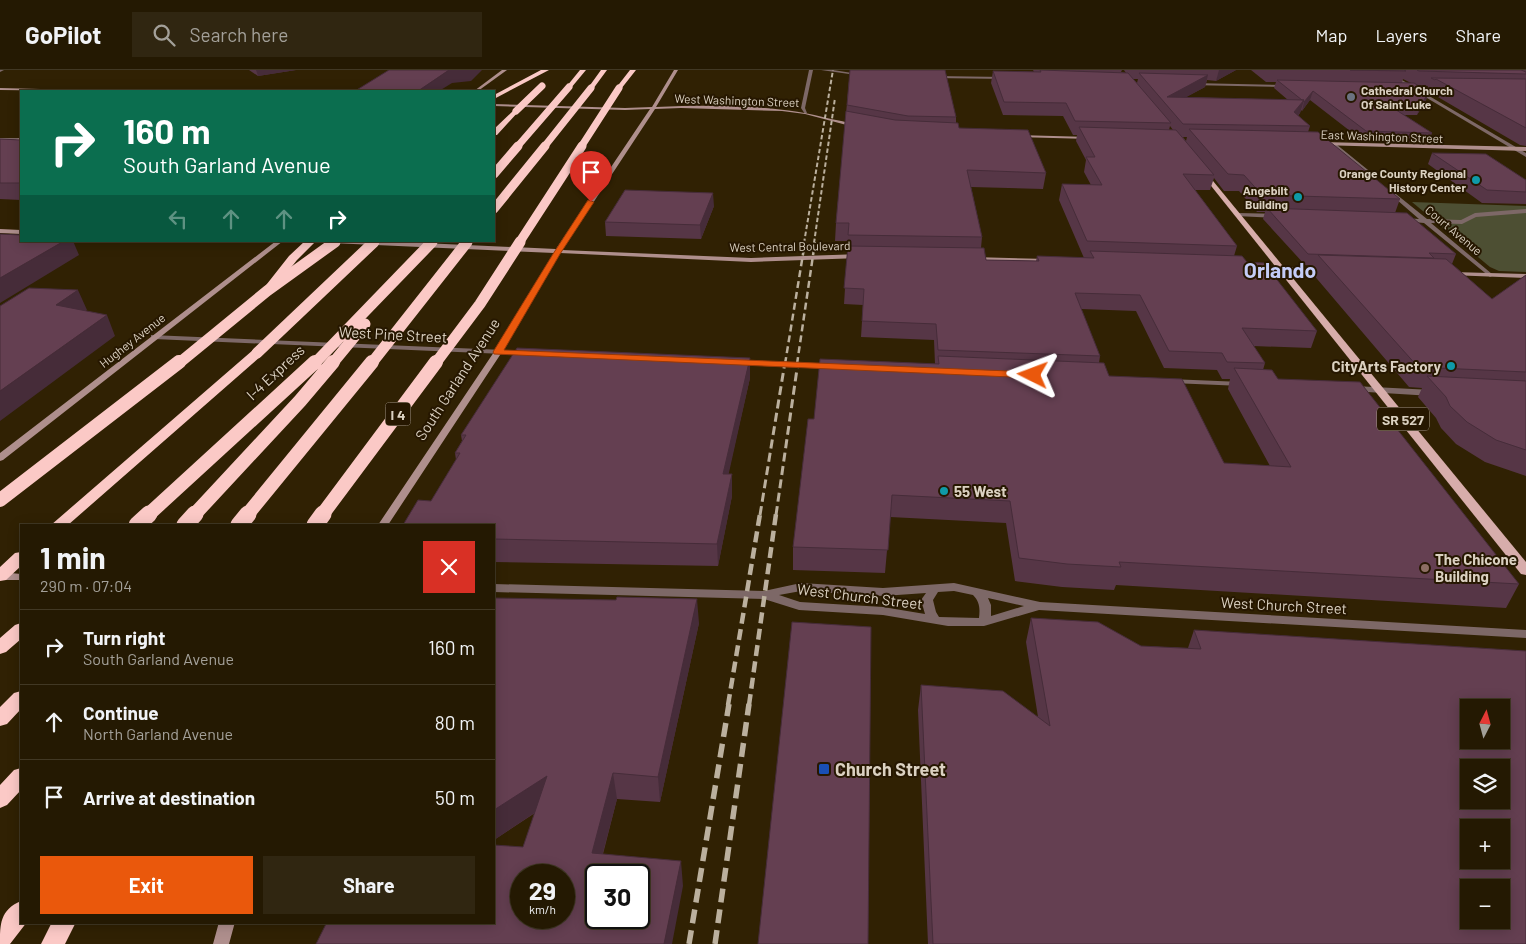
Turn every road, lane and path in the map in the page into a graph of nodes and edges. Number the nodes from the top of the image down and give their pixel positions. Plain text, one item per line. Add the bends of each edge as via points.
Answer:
1 (505, 70) edge
2 (584, 70) edge
3 (604, 70) edge
4 (633, 70) edge
5 (676, 70) edge
6 (812, 70) edge
7 (822, 70) edge
8 (1382, 70) edge
9 (866, 75) edge
10 (548, 77) edge
11 (932, 77) edge
12 (1015, 78) edge
13 (1183, 83) edge
14 (1291, 86) edge
15 (1398, 88) edge
16 (0, 89) edge
17 (1413, 89) junction
18 (1429, 89) edge
19 (40, 90) edge
20 (477, 90) edge
21 (495, 96) edge
22 (495, 101) edge
23 (495, 105) edge
24 (653, 108) junction
25 (805, 113) junction
26 (863, 128) edge
27 (495, 132) edge
28 (1012, 136) edge
29 (1094, 138) edge
30 (0, 139) edge
31 (20, 139) edge
32 (1318, 144) edge
33 (0, 145) edge
34 (1334, 145) junction
35 (1516, 149) junction
36 (1526, 149) edge
37 (1526, 155) edge
38 (1194, 162) edge
39 (495, 173) edge
40 (1377, 180) edge
41 (1389, 190) edge
42 (495, 208) edge
43 (1526, 211) edge
44 (1238, 215) junction
45 (1285, 216) edge
46 (1393, 220) edge
47 (1426, 221) junction
48 (0, 231) edge
49 (20, 232) edge
50 (279, 242) edge
51 (310, 242) edge
52 (335, 242) edge
53 (355, 242) edge
54 (374, 242) edge
55 (432, 242) edge
56 (467, 242) edge
57 (558, 251) junction
58 (867, 256) edge
59 (960, 259) edge
60 (1057, 262) edge
61 (411, 266) junction
62 (1244, 268) edge
63 (1279, 269) junction
64 (1331, 270) edge
65 (1442, 274) edge
66 (1490, 275) junction
67 (1526, 276) edge
68 (267, 291) junction
69 (154, 337) junction
70 (498, 352) junction
71 (536, 354) edge
72 (726, 362) edge
73 (840, 367) edge
74 (1159, 380) edge
75 (1253, 385) edge
76 (1340, 388) edge
77 (1380, 390) junction
78 (1437, 393) edge
79 (0, 458) edge
80 (0, 500) edge
81 (60, 524) edge
82 (138, 524) edge
83 (186, 524) edge
84 (240, 524) edge
85 (316, 524) edge
86 (384, 524) edge
87 (20, 559) edge
88 (1526, 571) edge
89 (0, 576) edge
90 (20, 577) edge
91 (495, 588) edge
92 (935, 588) junction
93 (976, 591) junction
94 (764, 595) junction
95 (1040, 606) junction
96 (936, 621) junction
97 (984, 622) junction
98 (20, 630) edge
99 (1526, 634) edge
100 (0, 648) edge
101 (20, 699) edge
102 (0, 719) edge
103 (20, 777) edge
104 (0, 799) edge
105 (20, 913) edge
106 (63, 924) edge
107 (226, 924) edge
108 (0, 938) edge
109 (53, 944) edge
110 (221, 944) edge

1 - 20 street
2 - 39 highway, bridge
3 - 42 highway, bridge
4 - 85 highway, I 4, bridge via 480,304
5 - 24 street, South Garland Avenue
6 - 25 street
7 - 9 street
8 - 17 street
10 - 21 highway
10 - 27 highway, bridge
11 - 12 street
13 - 14 street
15 - 17 street
16 - 19 street
17 - 18 street
17 - 35 street
22 - 24 street, West Washington Street via 629,104
23 - 24 street, West Washington Street
24 - 25 street, West Washington Street
24 - 57 street, South Garland Avenue
25 - 26 street, West Washington Street
28 - 29 street
30 - 31 street
31 - 33 street
32 - 34 street, East Washington Street
34 - 35 street, East Washington Street
34 - 40 street
35 - 36 street, East Washington Street
35 - 37 street
38 - 44 main road, SR 527
41 - 47 street, Court Avenue
43 - 47 street via 1475,215 1462,222
44 - 45 street
44 - 63 main road, SR 527
46 - 47 street
47 - 66 street, Court Avenue
48 - 49 street
50 - 69 street, Hughey Avenue
51 - 68 highway, bridge
52 - 68 highway, bridge
53 - 57 street, West Central Boulevard
54 - 81 highway, bridge via 257,353
55 - 61 highway, I-4 Express, bridge
56 - 84 highway, bridge
57 - 58 street, West Central Boulevard via 750,260
57 - 70 street, South Garland Avenue
59 - 60 street
61 - 82 highway, I-4 Express, bridge via 305,372
61 - 83 highway, bridge via 300,402
62 - 63 street
63 - 64 street
63 - 77 main road, SR 527
65 - 66 street
66 - 67 street
68 - 80 highway, bridge
69 - 70 street, West Pine Street
69 - 79 street, Hughey Avenue
70 - 71 street, West Pine Street
70 - 86 street, South Garland Avenue
72 - 73 street
74 - 75 street
76 - 77 street
77 - 78 street
77 - 88 main road, SR 527
87 - 89 highway
89 - 90 street
91 - 94 street, West Church Street
92 - 93 street, West Church Street
92 - 94 street, West Church Street via 883,592 801,587
92 - 96 street via 928,600 930,613
93 - 95 street, West Church Street
93 - 97 street via 985,602
94 - 96 street, West Church Street via 799,606 883,611
95 - 97 street, West Church Street
95 - 99 street, West Church Street
96 - 97 street, West Church Street
98 - 100 highway
101 - 102 highway
103 - 104 highway
105 - 108 highway
106 - 109 highway
107 - 110 street

